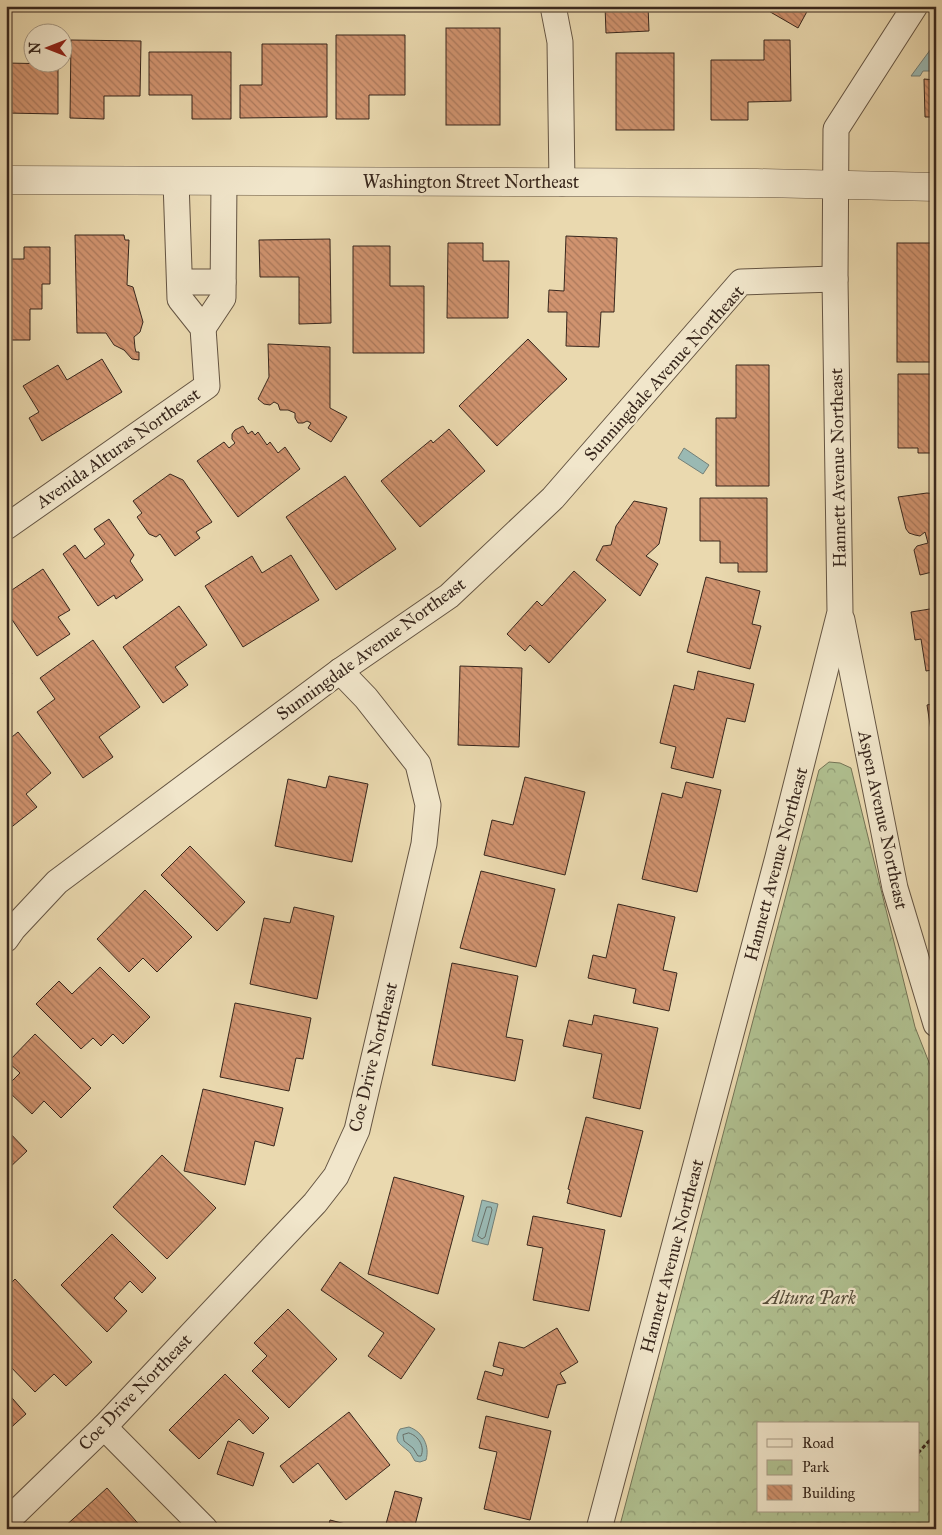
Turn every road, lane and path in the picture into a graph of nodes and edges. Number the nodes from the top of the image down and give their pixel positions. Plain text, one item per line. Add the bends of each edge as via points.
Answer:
1 (553, 6) edge
2 (915, 6) edge
3 (6, 180) edge
4 (176, 181) junction
5 (224, 182) junction
6 (562, 183) junction
7 (835, 185) junction
8 (936, 186) edge
9 (835, 279) junction
10 (180, 282) junction
11 (223, 282) junction
12 (203, 328) junction
13 (6, 527) edge
14 (840, 612) junction
15 (340, 671) junction
16 (6, 939) edge
17 (936, 1024) edge
18 (104, 1427) junction
19 (936, 1440) edge
20 (920, 1452) edge
21 (6, 1522) edge
22 (205, 1529) edge
23 (599, 1529) edge

1 - 6 street via 560,42
2 - 7 street via 836,129
3 - 4 street, Washington Street Northeast
4 - 5 street, Washington Street Northeast
4 - 10 street
5 - 6 street, Washington Street Northeast
5 - 11 street
6 - 7 street, Washington Street Northeast
7 - 8 street, Washington Street Northeast
7 - 9 street, Hannett Avenue Northeast
9 - 14 street, Hannett Avenue Northeast
9 - 15 street, Sunningdale Avenue Northeast via 741,282 553,498 450,596
10 - 11 street
10 - 12 street via 180,299
11 - 12 street via 223,298
12 - 13 street, Avenida Alturas Northeast via 207,386
14 - 17 street, Aspen Avenue Northeast via 895,888
14 - 23 street, Hannett Avenue Northeast via 798,784
15 - 16 street, Sunningdale Avenue Northeast via 57,882
15 - 18 street, Coe Drive Northeast via 366,698 418,764 428,805 424,844 357,1130 336,1176 316,1203
18 - 21 street, Coe Drive Northeast
18 - 22 street
19 - 20 path via 929,1441

